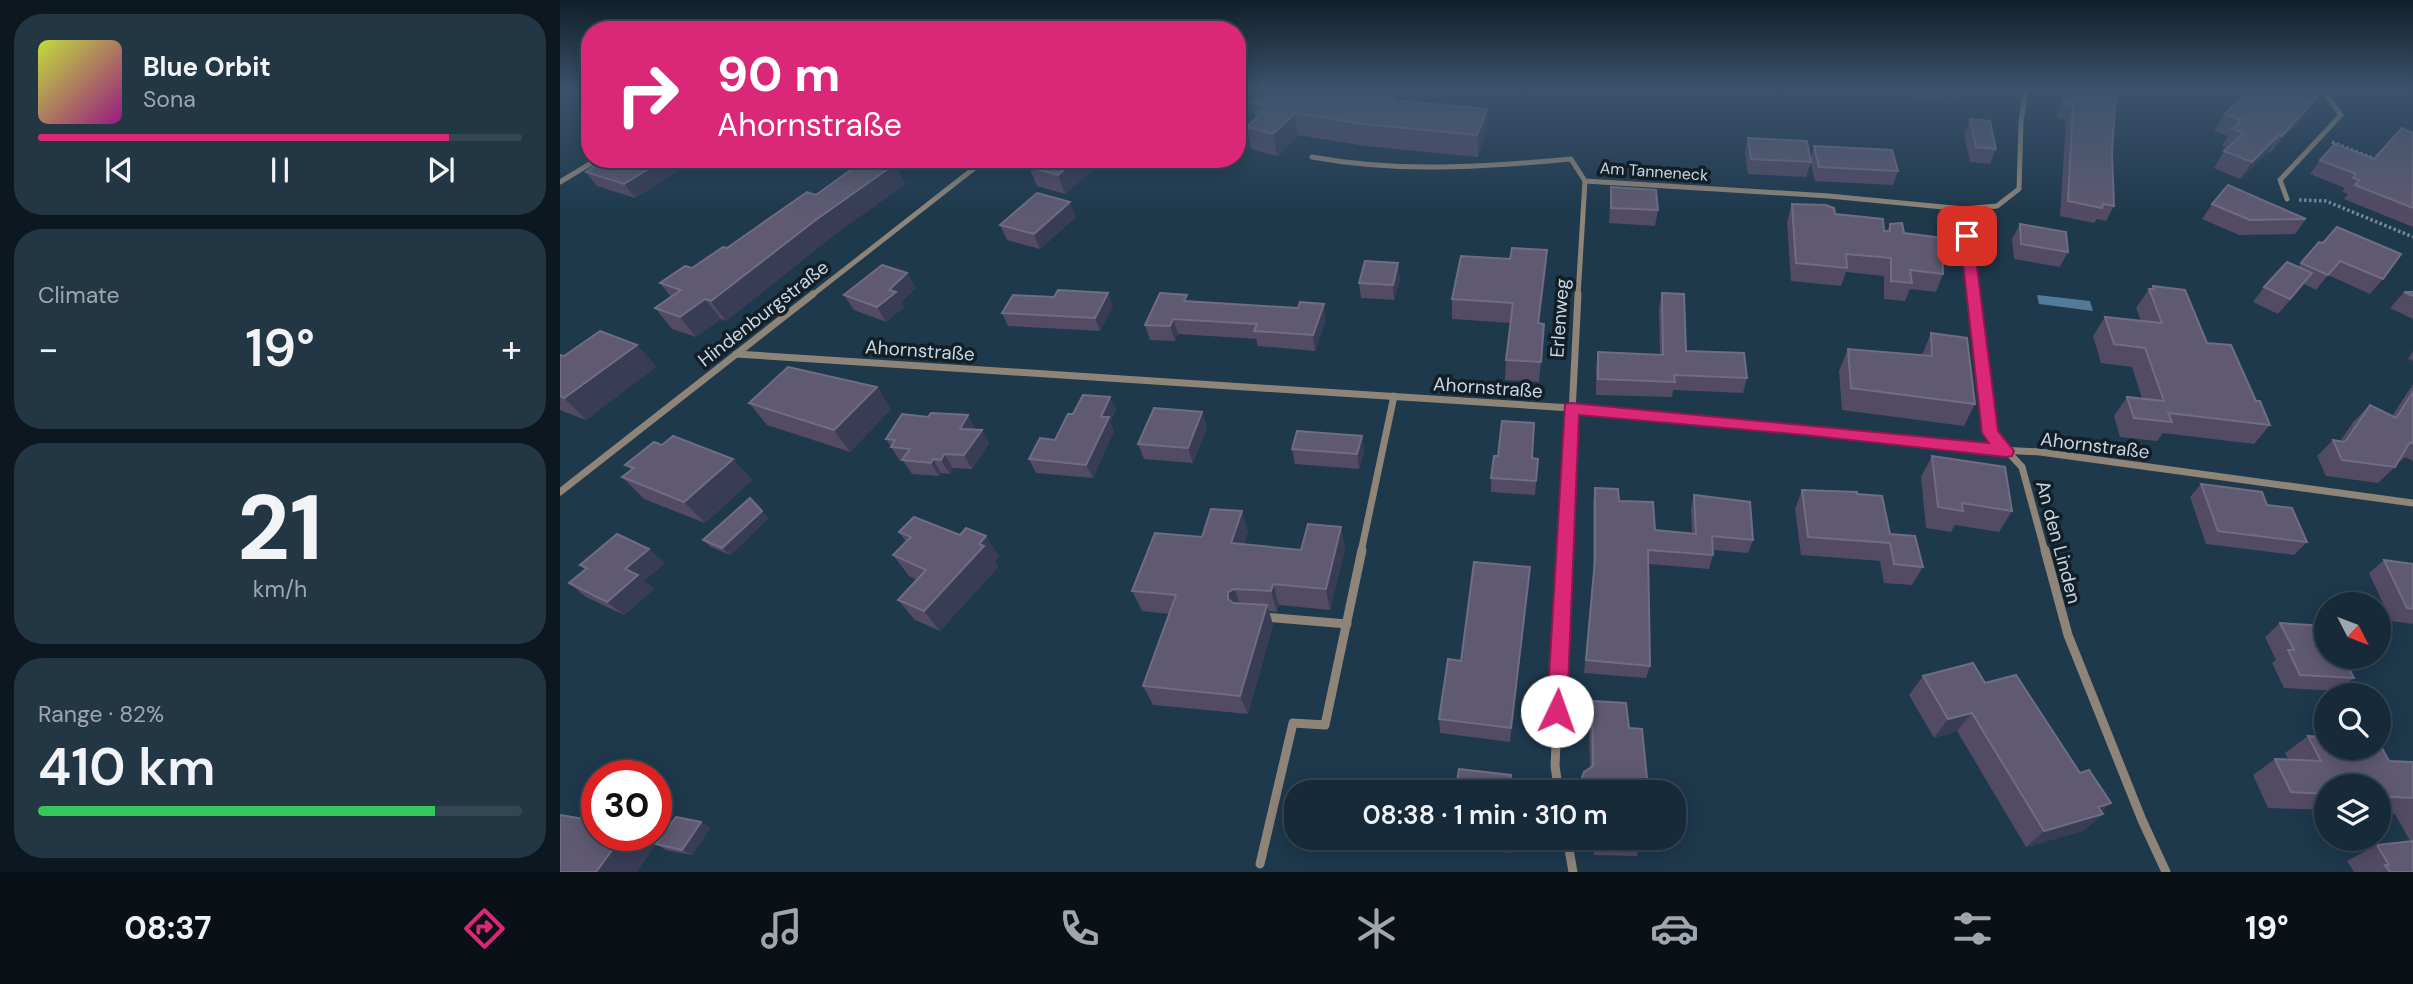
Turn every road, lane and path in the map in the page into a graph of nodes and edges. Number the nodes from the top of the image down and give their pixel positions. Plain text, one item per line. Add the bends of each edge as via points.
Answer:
1 (2021, 131) edge
2 (2327, 131) edge
3 (2320, 138) junction
4 (1312, 157) dead end
5 (2390, 164) edge
6 (583, 168) edge
7 (974, 168) edge
8 (1585, 181) junction
9 (560, 182) edge
10 (2287, 200) joint
11 (1964, 209) junction
12 (2413, 237) edge
13 (736, 354) junction
14 (1394, 396) junction
15 (1571, 408) junction
16 (2006, 451) junction
17 (560, 492) edge
18 (2413, 503) edge
19 (1254, 617) edge
20 (1347, 624) junction
21 (1557, 780) edge
22 (1569, 850) edge
23 (1260, 864) dead end
24 (1573, 872) edge
25 (2166, 872) edge

1 - 11 street via 2019,189 1997,206
2 - 3 street
3 - 5 path
3 - 10 street via 2280,180
4 - 8 street, Am Tanneneck via 1424,169 1571,159
6 - 9 street
7 - 13 street, Hindenburgstraße
8 - 11 street, Am Tanneneck
8 - 15 street, Erlenweg
10 - 12 path via 2326,201
11 - 16 street, An den Linden via 1990,433
13 - 14 street, Ahornstraße
13 - 17 street, Hindenburgstraße
14 - 15 street, Ahornstraße
14 - 20 street
15 - 16 street, Ahornstraße
15 - 21 street, Erlenweg
16 - 18 street, Ahornstraße
16 - 25 street, An den Linden via 2022,467 2068,635
19 - 20 street
20 - 23 street via 1325,726 1293,723
22 - 24 street

